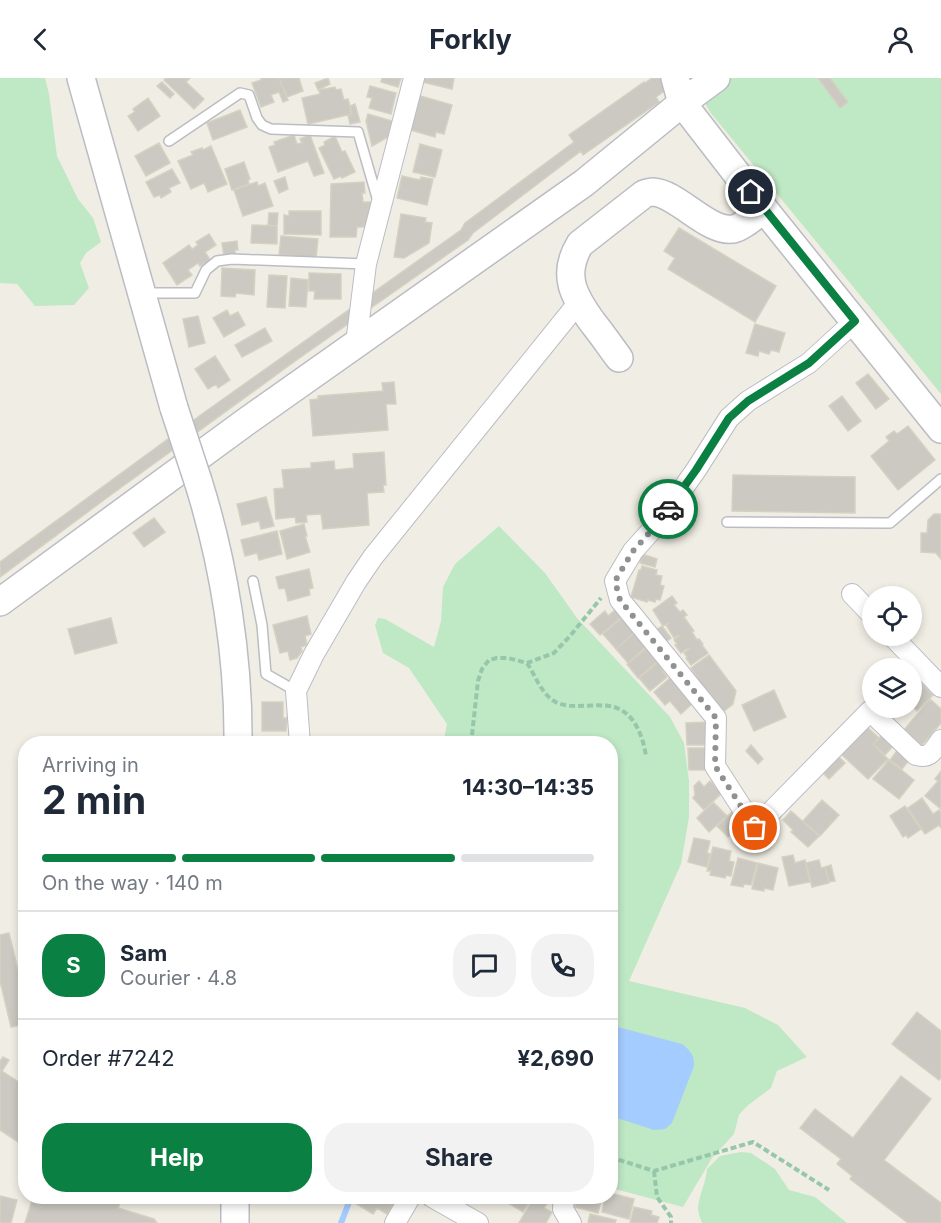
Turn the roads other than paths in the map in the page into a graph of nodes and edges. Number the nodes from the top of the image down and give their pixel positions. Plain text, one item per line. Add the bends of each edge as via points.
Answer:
1 (81, 78) edge
2 (414, 78) edge
3 (716, 78) edge
4 (678, 91) edge
5 (169, 141) dead end
6 (380, 209) junction
7 (764, 209) junction
8 (366, 264) junction
9 (142, 294) junction
10 (579, 302) junction
11 (855, 321) junction
12 (356, 344) junction
13 (619, 358) dead end
14 (941, 429) edge
15 (941, 479) edge
16 (727, 522) dead end
17 (253, 581) dead end
18 (852, 594) dead end
19 (0, 602) edge
20 (862, 604) edge
21 (902, 646) edge
22 (941, 687) edge
23 (296, 691) junction
24 (238, 736) edge
25 (299, 736) edge
26 (941, 740) edge
27 (235, 1204) edge
28 (406, 1204) edge
29 (444, 1204) edge
30 (563, 1204) edge
31 (235, 1223) edge
32 (395, 1223) edge
33 (478, 1223) edge
34 (571, 1223) edge

1 - 9 street
2 - 6 street
3 - 4 street
4 - 7 street
4 - 12 street via 584,183
5 - 6 lane via 240,93 249,95 257,118 271,129 358,132
6 - 8 street
7 - 10 street via 735,230 723,229 665,195 644,194 575,252 571,282
7 - 11 street
8 - 9 lane via 224,260 206,270 195,293
8 - 12 street
9 - 24 street, bridge via 219,563 233,646
10 - 13 street
10 - 23 street via 373,558
11 - 14 street
11 - 26 street via 809,363 748,401 729,418 615,581 620,600 716,718 715,766 755,828 870,711 916,755 929,755
12 - 19 street
15 - 16 lane via 890,523
17 - 23 lane via 266,674
18 - 20 street
21 - 22 street
23 - 25 street
27 - 31 street
28 - 32 street
29 - 33 street
30 - 34 street

